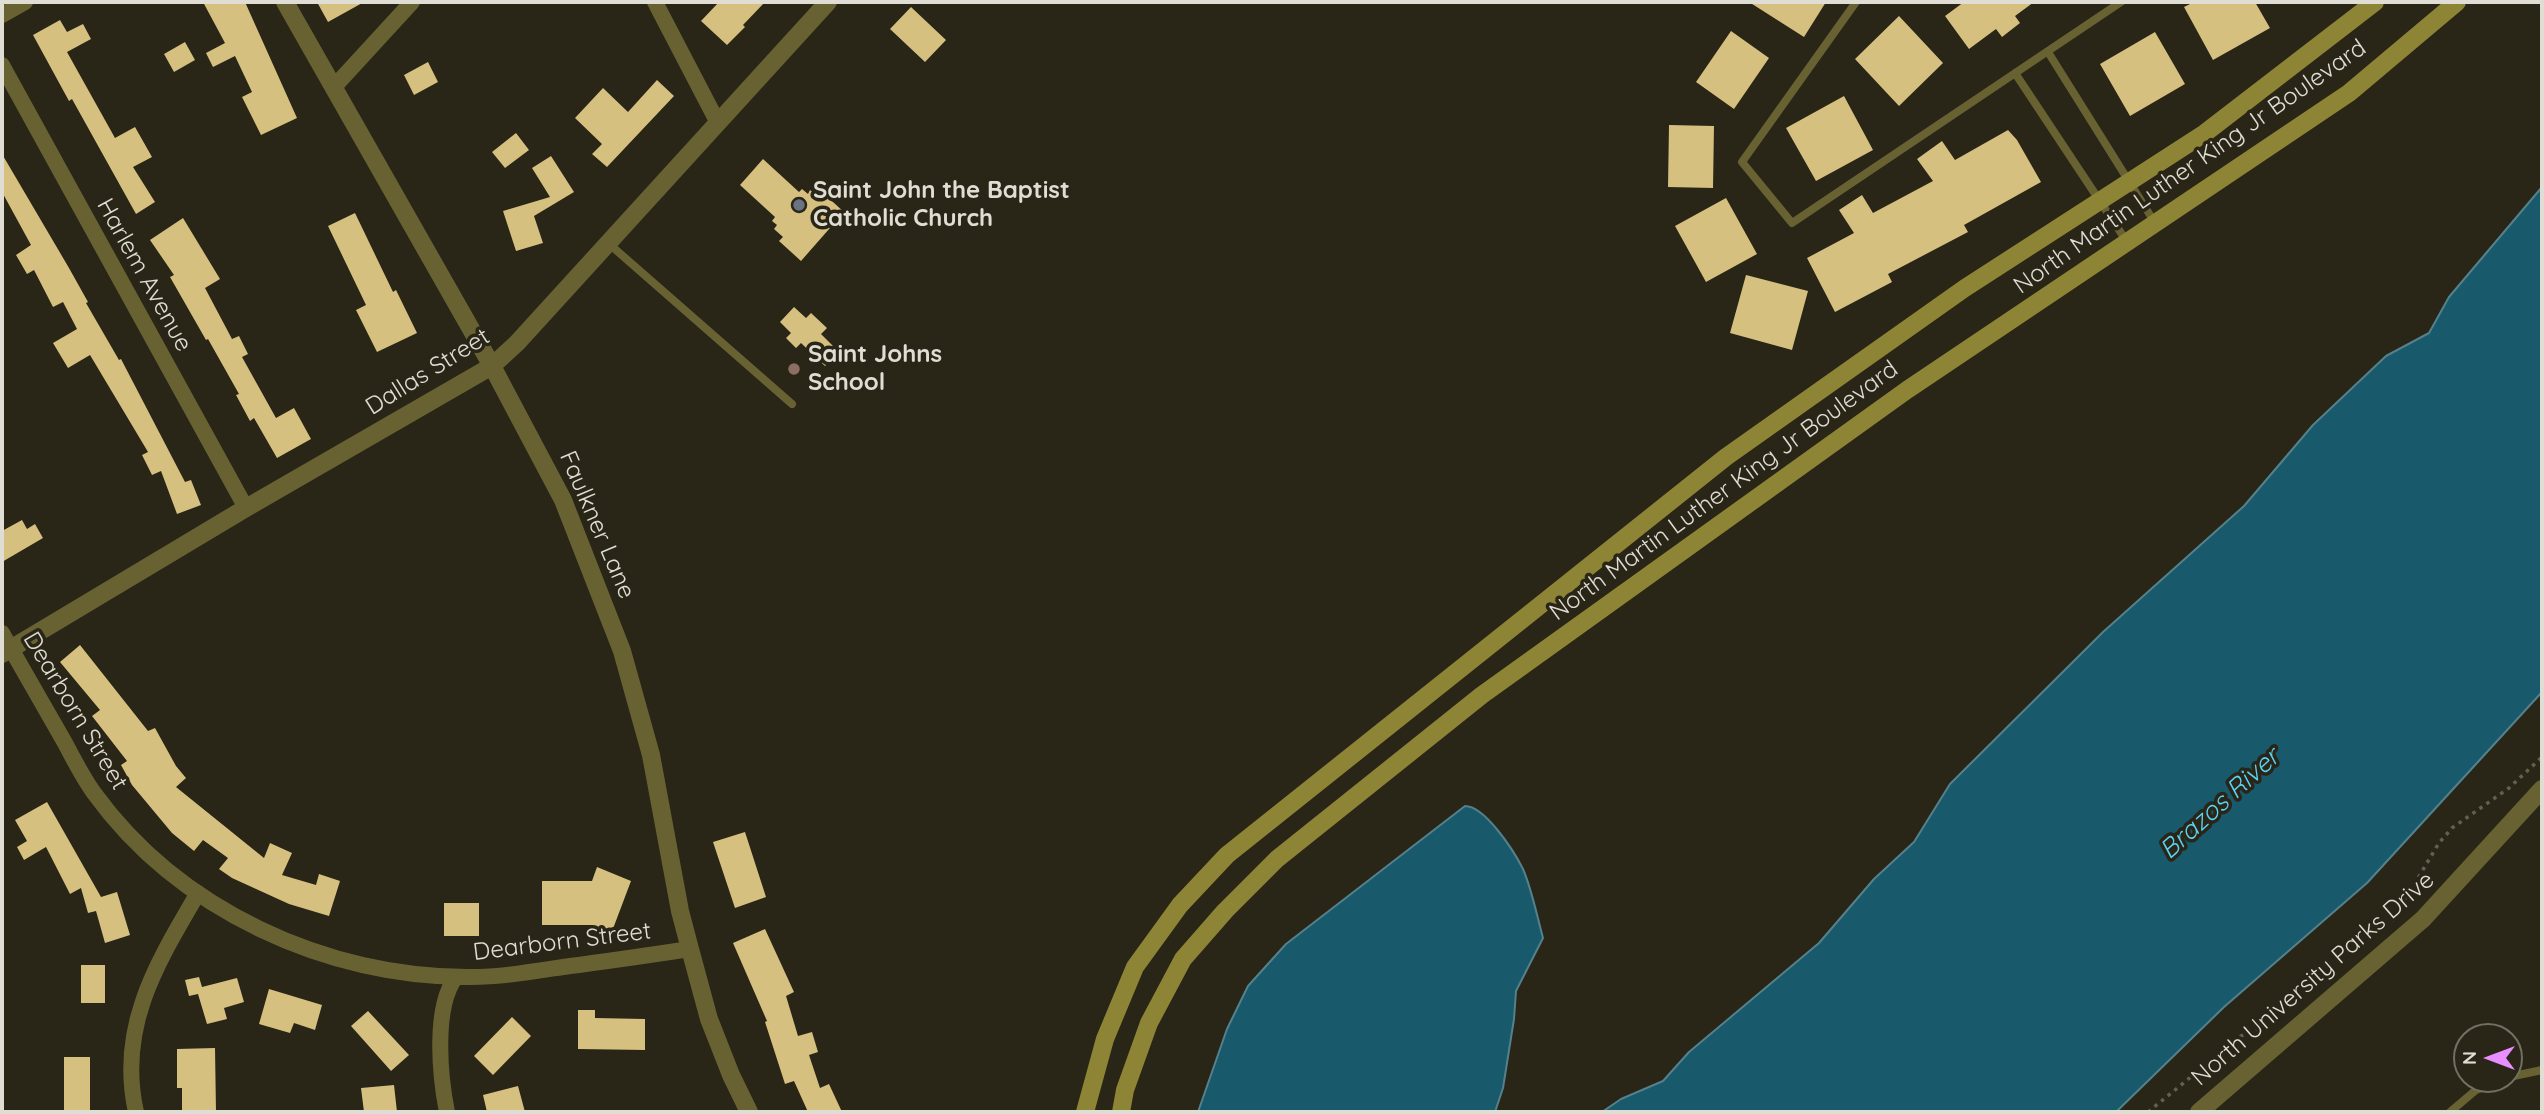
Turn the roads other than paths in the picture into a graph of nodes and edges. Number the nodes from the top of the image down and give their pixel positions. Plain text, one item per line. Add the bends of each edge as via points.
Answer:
1 (25, 2) edge
2 (285, 2) edge
3 (412, 2) edge
4 (654, 2) edge
5 (828, 2) edge
6 (1856, 2) edge
7 (2121, 2) edge
8 (2375, 2) edge
9 (2457, 2) edge
10 (2, 15) edge
11 (2048, 51) junction
12 (2, 65) edge
13 (2015, 73) junction
14 (334, 86) junction
15 (718, 123) junction
16 (2129, 182) junction
17 (2100, 201) junction
18 (2155, 223) junction
19 (2127, 242) junction
20 (608, 243) junction
21 (492, 366) junction
22 (792, 404) dead end
23 (246, 508) junction
24 (5, 645) edge
25 (2542, 789) edge
26 (198, 893) junction
27 (690, 949) junction
28 (456, 977) junction
29 (2542, 1070) edge
30 (2523, 1074) edge
31 (2472, 1093) edge
32 (136, 1112) edge
33 (447, 1112) edge
34 (749, 1112) edge
35 (1085, 1112) edge
36 (1121, 1112) edge
37 (2199, 1112) edge
38 (2450, 1112) edge

1 - 10 street
2 - 14 street, Faulkner Lane
3 - 14 street
4 - 15 street
5 - 15 street, Dallas Street
6 - 13 lane via 1742,162 1792,223
7 - 11 lane
8 - 16 main road, North Martin Luther King Jr Boulevard via 2205,133
9 - 18 main road, North Martin Luther King Jr Boulevard via 2349,93
11 - 13 lane
11 - 16 lane
12 - 23 street, Harlem Avenue
13 - 17 lane
14 - 21 street, Faulkner Lane
15 - 20 street, Dallas Street
16 - 17 main road, North Martin Luther King Jr Boulevard
16 - 18 lane
17 - 19 lane
17 - 35 main road, North Martin Luther King Jr Boulevard via 1965,288 1726,457 1227,855 1180,905 1135,967 1105,1039
18 - 19 main road, North Martin Luther King Jr Boulevard
19 - 36 main road, North Martin Luther King Jr Boulevard via 1907,390 1482,695 1278,859 1183,959 1149,1023
20 - 21 street, Dallas Street
20 - 22 lane
21 - 23 street, Dallas Street
21 - 27 street, Faulkner Lane via 563,500 622,651 652,755
23 - 24 street, Dallas Street
24 - 26 street, Dearborn Street via 93,792 144,849
25 - 37 street, North University Parks Drive via 2423,919
26 - 28 street, Dearborn Street via 273,935 319,953 406,973
26 - 32 street via 160,958 138,1014 132,1061
27 - 28 street, Dearborn Street via 513,975
27 - 34 street, Faulkner Lane via 709,1019
28 - 33 street via 448,988 441,1032
29 - 30 lane
31 - 38 lane

